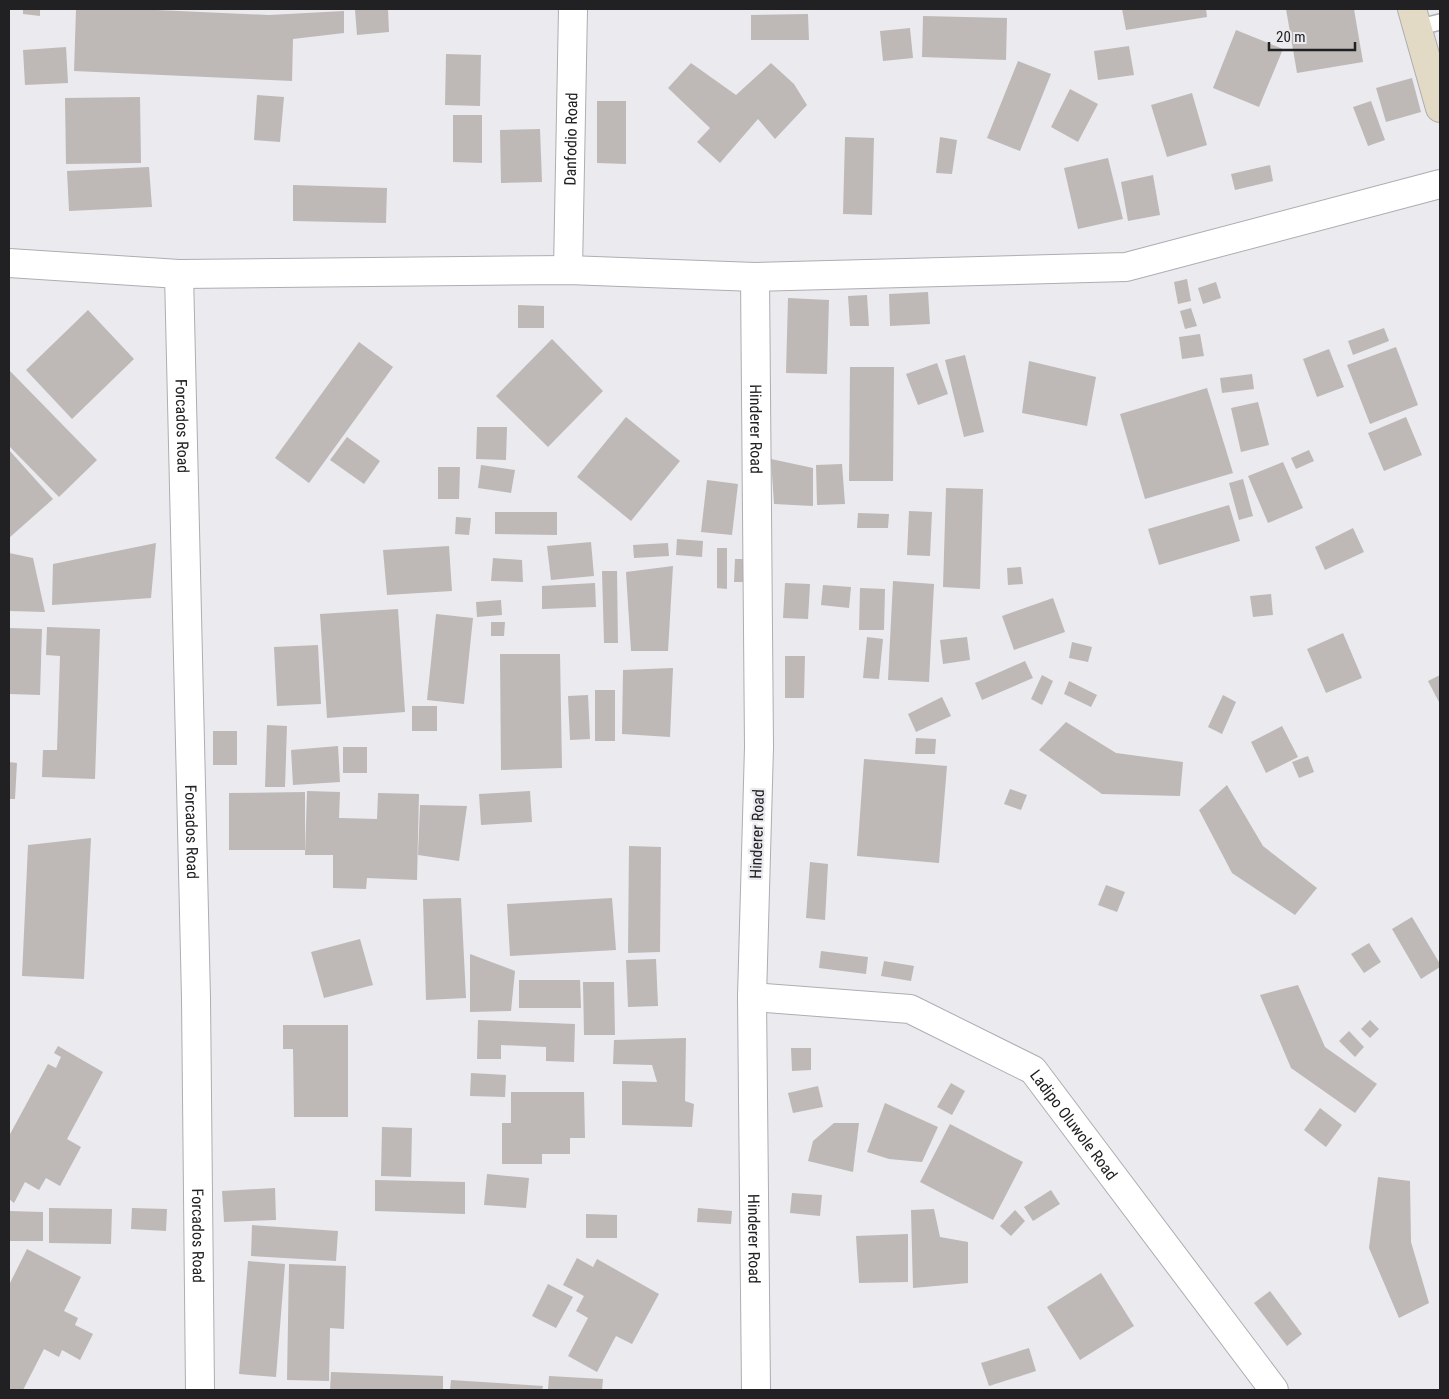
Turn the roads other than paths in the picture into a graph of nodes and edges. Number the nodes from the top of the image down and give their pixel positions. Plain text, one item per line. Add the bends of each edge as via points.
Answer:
1 (573, 9) edge
2 (1423, 20) edge
3 (1440, 108) edge
4 (1440, 184) edge
5 (9, 263) edge
6 (568, 270) junction
7 (180, 274) junction
8 (755, 277) junction
9 (752, 997) junction
10 (200, 1390) edge
11 (756, 1390) edge
12 (1274, 1390) edge

1 - 6 street, Danfodio Road
2 - 3 street
4 - 8 street via 1126,267
5 - 7 street
6 - 7 street
6 - 8 street
7 - 10 street, Forcados Road via 196,998
8 - 9 street, Hinderer Road via 759,747
9 - 11 street, Hinderer Road
9 - 12 street, Ladipo Oluwole Road via 910,1009 1033,1070

